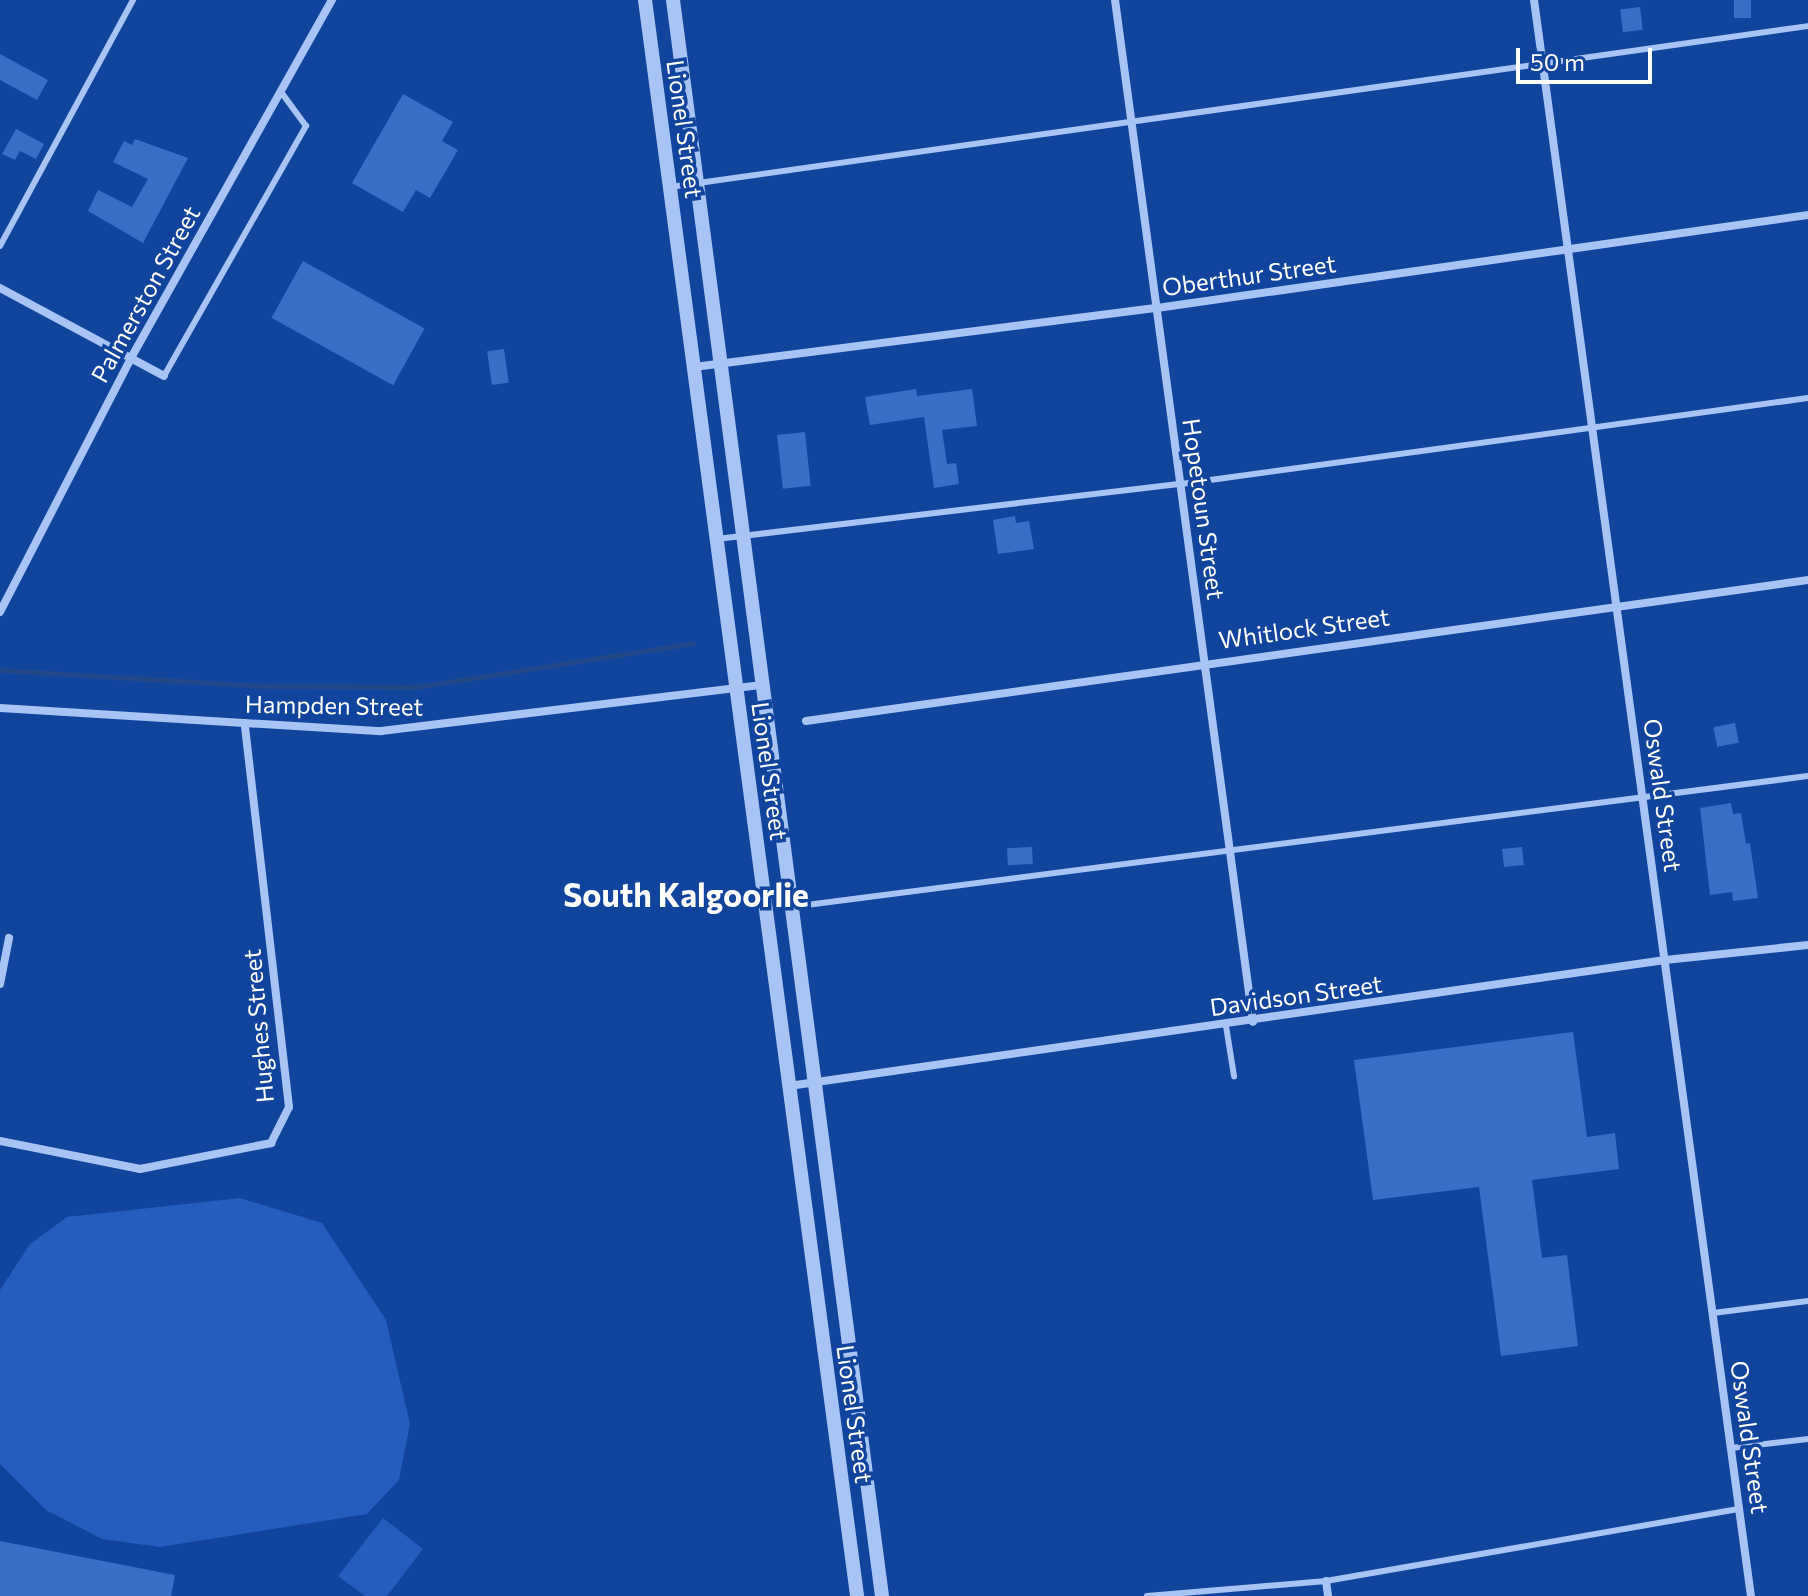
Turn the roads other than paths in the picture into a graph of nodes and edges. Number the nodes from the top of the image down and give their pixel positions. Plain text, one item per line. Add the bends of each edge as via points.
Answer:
1 (133, 0) edge
2 (332, 0) edge
3 (645, 0) edge
4 (673, 0) edge
5 (1115, 0) edge
6 (1534, 0) edge
7 (1808, 26) edge
8 (1543, 62) junction
9 (281, 92) junction
10 (1131, 119) junction
11 (697, 183) junction
12 (670, 187) junction
13 (1808, 215) edge
14 (0, 246) edge
15 (1568, 248) junction
16 (0, 288) edge
17 (1157, 308) junction
18 (131, 358) junction
19 (720, 364) junction
20 (694, 367) junction
21 (164, 376) joint
22 (1808, 398) edge
23 (1592, 426) junction
24 (1181, 484) junction
25 (742, 536) junction
26 (717, 539) junction
27 (1808, 580) edge
28 (1617, 604) junction
29 (0, 612) edge
30 (1205, 663) junction
31 (762, 685) junction
32 (737, 689) junction
33 (0, 708) edge
34 (806, 721) dead end
35 (245, 724) junction
36 (1808, 776) edge
37 (1643, 798) junction
38 (1230, 854) junction
39 (791, 907) junction
40 (9, 938) dead end
41 (1808, 945) edge
42 (1665, 960) junction
43 (0, 984) edge
44 (1253, 1022) junction
45 (1226, 1026) junction
46 (1234, 1076) dead end
47 (814, 1083) junction
48 (789, 1086) junction
49 (0, 1141) edge
50 (1808, 1301) edge
51 (1713, 1313) junction
52 (1808, 1439) edge
53 (1731, 1448) junction
54 (1740, 1509) junction
55 (1326, 1581) junction
56 (857, 1596) edge
57 (882, 1596) edge
58 (1147, 1596) edge
59 (1328, 1596) edge
60 (1751, 1596) edge

1 - 14 lane
2 - 9 street, Palmerston Street
3 - 12 street, Lionel Street
4 - 11 street, Lionel Street
5 - 10 street, Hopetoun Street
6 - 8 street, Oswald Street
7 - 8 lane
8 - 10 lane
8 - 15 street, Oswald Street
9 - 18 street, Palmerston Street
9 - 21 lane via 306,126
10 - 11 lane
10 - 17 street, Hopetoun Street
11 - 12 lane
11 - 19 street, Lionel Street
12 - 20 street, Lionel Street
13 - 15 street, Oberthur Street
15 - 17 street, Oberthur Street
15 - 23 street, Oswald Street
16 - 18 street
17 - 19 street, Oberthur Street
17 - 24 street, Hopetoun Street
18 - 21 street
18 - 29 street, Palmerston Street
19 - 20 street, Oberthur Street
19 - 25 street, Lionel Street
20 - 26 street, Lionel Street
22 - 23 lane
23 - 24 lane
23 - 28 street, Oswald Street
24 - 25 lane
24 - 30 street, Hopetoun Street
25 - 26 lane
25 - 31 street, Lionel Street
26 - 32 street, Lionel Street
27 - 28 street, Whitlock Street
28 - 30 street, Whitlock Street
28 - 37 street, Oswald Street
30 - 34 street, Whitlock Street
30 - 38 street, Hopetoun Street
31 - 32 street, Hampden Street
31 - 39 street, Lionel Street
32 - 35 street, Hampden Street via 460,726 381,731
32 - 48 street, Lionel Street
33 - 35 street, Hampden Street
35 - 49 street, Hughes Street via 289,1107 271,1143 140,1169
36 - 37 lane
37 - 38 lane
37 - 42 street, Oswald Street
38 - 39 lane
38 - 44 street, Hopetoun Street
39 - 47 street, Lionel Street
40 - 43 street
41 - 42 street, Davidson Street
42 - 44 street, Davidson Street
42 - 51 street, Oswald Street
44 - 45 street, Davidson Street
45 - 46 lane
45 - 47 street, Davidson Street
47 - 48 street, Davidson Street
47 - 57 street, Lionel Street
48 - 56 street, Lionel Street
50 - 51 lane
51 - 53 street, Oswald Street
52 - 53 lane
53 - 54 street, Oswald Street
54 - 55 lane
54 - 60 street, Oswald Street
55 - 58 lane
55 - 59 street

